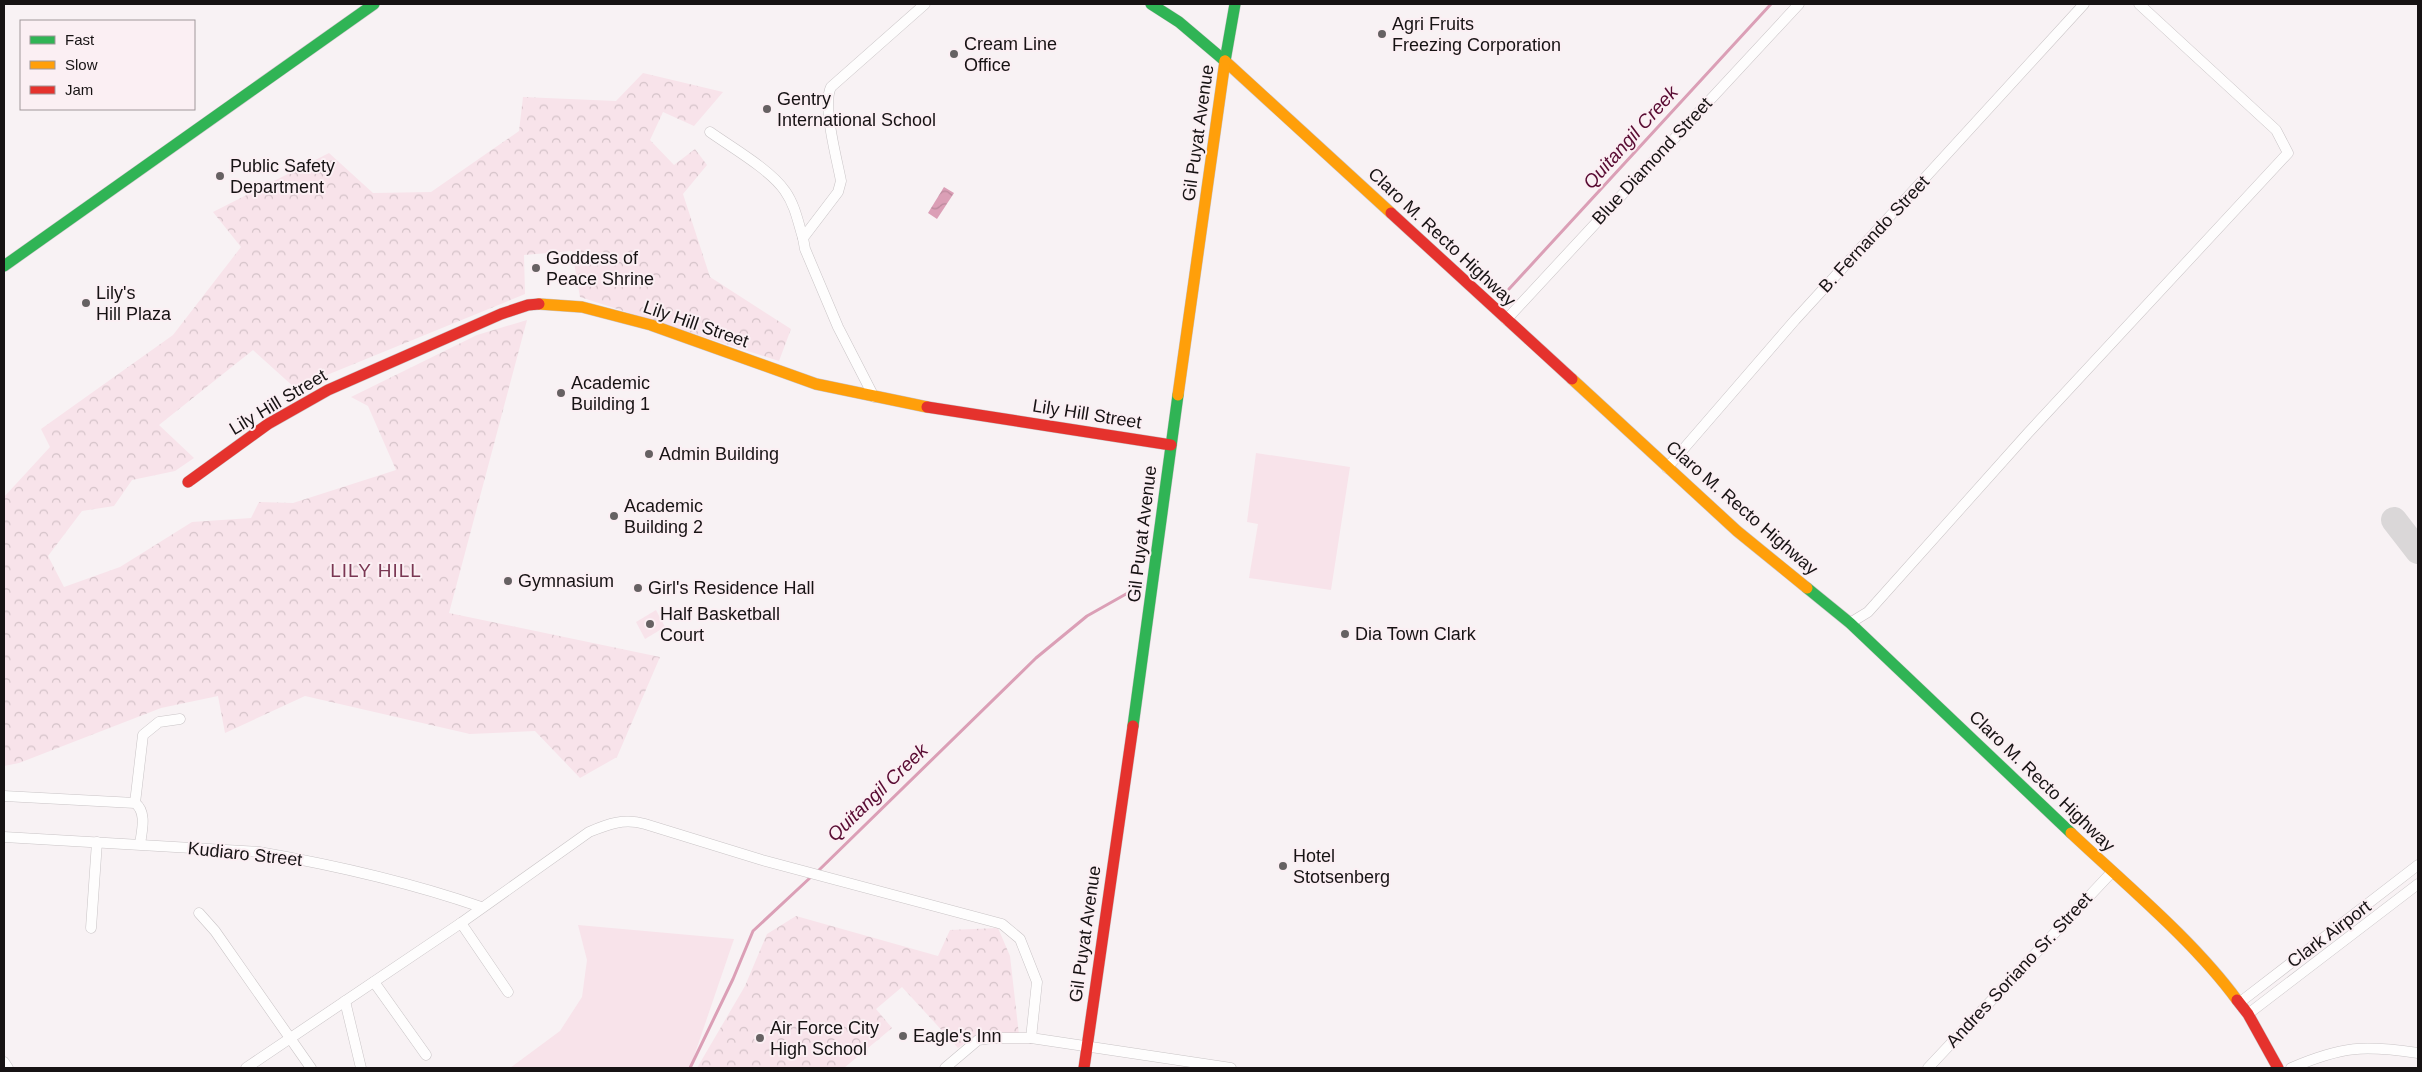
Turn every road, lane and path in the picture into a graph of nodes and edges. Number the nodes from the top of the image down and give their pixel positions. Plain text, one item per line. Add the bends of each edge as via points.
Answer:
1 (374, 4) edge
2 (925, 4) edge
3 (1151, 4) edge
4 (1235, 4) edge
5 (1799, 4) edge
6 (2084, 4) edge
7 (2139, 4) edge
8 (1225, 61) junction
9 (710, 132) dead end
10 (803, 238) junction
11 (4, 266) edge
12 (1506, 320) junction
13 (874, 397) junction
14 (1171, 445) junction
15 (1667, 468) junction
16 (188, 482) dead end
17 (1850, 623) junction
18 (180, 719) dead end
19 (4, 796) edge
20 (135, 803) junction
21 (4, 837) edge
22 (97, 842) junction
23 (140, 844) junction
24 (2418, 865) edge
25 (2111, 873) junction
26 (2418, 884) edge
27 (481, 907) junction
28 (199, 913) dead end
29 (461, 923) junction
30 (91, 928) dead end
31 (374, 982) junction
32 (508, 992) dead end
33 (345, 1001) junction
34 (2239, 1003) junction
35 (2248, 1014) junction
36 (291, 1038) junction
37 (1031, 1038) junction
38 (1086, 1048) junction
39 (2418, 1053) edge
40 (426, 1055) dead end
41 (4, 1062) edge
42 (8, 1068) edge
43 (246, 1068) edge
44 (311, 1068) edge
45 (361, 1068) edge
46 (945, 1068) edge
47 (1084, 1068) edge
48 (1232, 1068) edge
49 (1928, 1068) edge
50 (2278, 1068) edge
51 (2291, 1068) edge

1 - 11 main road
2 - 10 street via 831,87 826,96 841,181 838,192
3 - 8 main road, Claro M. Recto Highway via 1179,22
4 - 8 main road, Gil Puyat Avenue
5 - 12 street, Blue Diamond Street
6 - 15 street, B. Fernando Street via 1802,313
7 - 17 street via 2276,130 2288,153 2028,433 1868,612
8 - 12 main road, Claro M. Recto Highway
8 - 14 main road, Gil Puyat Avenue
9 - 10 street via 774,178 792,204
10 - 13 street via 838,327
12 - 15 main road, Claro M. Recto Highway
13 - 14 main road, Lily Hill Street
13 - 16 main road, Lily Hill Street via 816,384 651,325 582,307 549,303 528,305 328,390 268,424
14 - 38 main road, Gil Puyat Avenue via 1146,642
15 - 17 main road, Claro M. Recto Highway via 1737,531
17 - 25 main road, Claro M. Recto Highway
18 - 20 street via 159,722 143,735
19 - 20 street
20 - 23 street via 143,817
21 - 22 street, Kudiaro Street
22 - 23 street, Kudiaro Street
22 - 30 street
23 - 27 street, Kudiaro Street via 258,852 300,859 425,888
24 - 34 street, Clark Airport
25 - 34 main road, Claro M. Recto Highway via 2184,941 2224,982
25 - 49 street, Andres Soriano Sr. Street
26 - 35 street, Clark Airport
27 - 29 street
27 - 37 street via 589,832 610,823 631,821 645,824 810,873 1002,924 1020,939 1037,982
28 - 36 street
29 - 31 street
29 - 32 street
31 - 33 street
31 - 40 street
33 - 36 street
33 - 45 street
34 - 35 main road, Claro M. Recto Highway
35 - 50 main road, Claro M. Recto Highway
36 - 43 street
36 - 44 street
37 - 38 street
37 - 46 street via 978,1040
38 - 47 main road, Gil Puyat Avenue
38 - 48 street
39 - 51 street via 2363,1047 2327,1054
41 - 42 street

